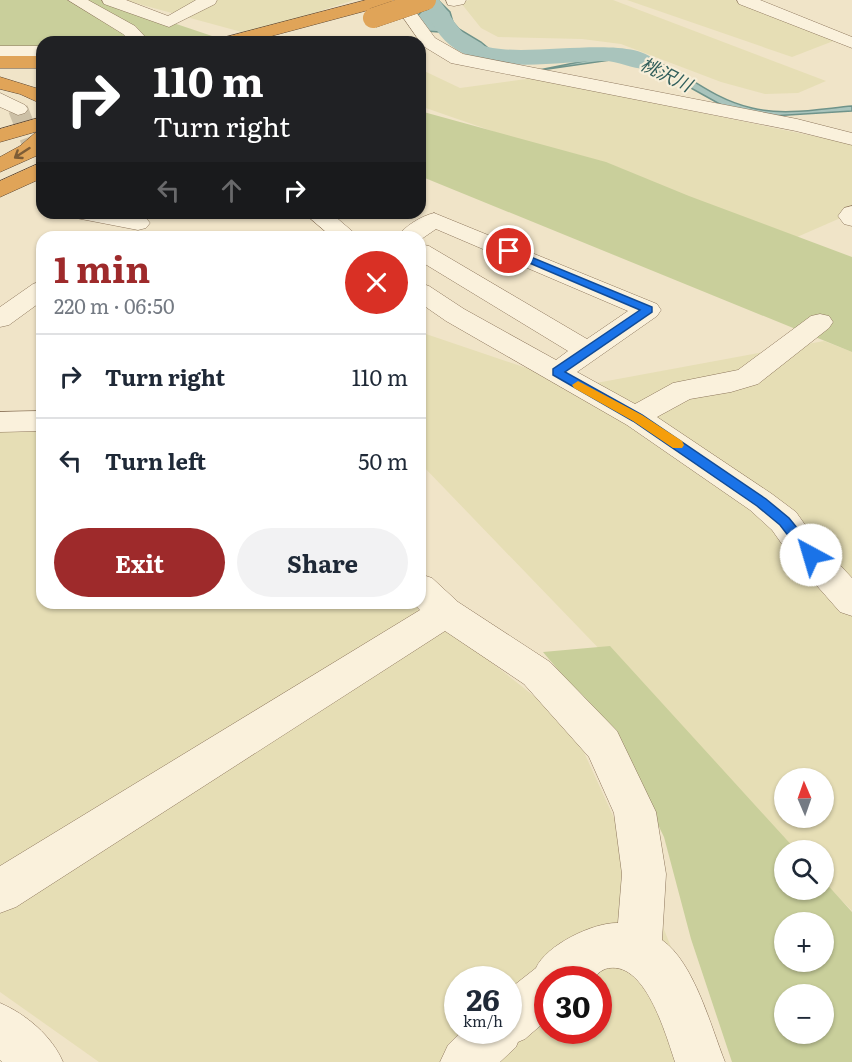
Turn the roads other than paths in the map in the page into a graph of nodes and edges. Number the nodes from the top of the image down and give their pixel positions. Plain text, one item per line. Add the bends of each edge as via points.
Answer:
1 (76, 0) edge
2 (110, 0) edge
3 (209, 0) edge
4 (385, 0) edge
5 (392, 0) edge
6 (399, 0) edge
7 (426, 0) edge
8 (745, 0) edge
9 (373, 18) junction
10 (354, 26) dead end
11 (135, 36) edge
12 (250, 36) edge
13 (280, 36) edge
14 (314, 36) edge
15 (422, 36) edge
16 (426, 41) edge
17 (852, 43) edge
18 (0, 52) edge
19 (36, 52) edge
20 (0, 62) edge
21 (36, 62) edge
22 (0, 83) edge
23 (36, 95) edge
24 (36, 113) edge
25 (0, 124) edge
26 (36, 125) edge
27 (0, 136) edge
28 (852, 140) edge
29 (36, 143) edge
30 (0, 165) edge
31 (36, 173) edge
32 (0, 190) edge
33 (852, 213) edge
34 (145, 219) edge
35 (324, 219) edge
36 (852, 219) edge
37 (127, 231) edge
38 (338, 231) edge
39 (418, 231) edge
40 (426, 255) edge
41 (36, 293) edge
42 (426, 295) edge
43 (4, 313) edge
44 (820, 322) dead end
45 (588, 351) junction
46 (557, 372) junction
47 (637, 418) junction
48 (36, 421) edge
49 (0, 422) edge
50 (433, 600) edge
51 (852, 602) edge
52 (420, 609) edge
53 (0, 891) edge
54 (638, 952) junction
55 (570, 966) edge
56 (534, 999) edge
57 (522, 1010) edge
58 (0, 1027) edge
59 (485, 1044) edge
60 (38, 1062) edge
61 (465, 1062) edge
62 (700, 1062) edge

1 - 11 street
2 - 3 street via 169,22
4 - 12 highway
5 - 13 highway
6 - 15 street
7 - 9 highway, bridge
8 - 17 street
9 - 10 highway
9 - 14 highway
16 - 28 street via 437,51 458,59 797,125
18 - 19 street
20 - 21 highway
22 - 23 highway
24 - 25 highway
26 - 27 highway
29 -> 30 highway
31 - 32 highway
33 - 36 street
34 - 37 street
35 - 38 street
39 - 45 street via 434,220 648,310
40 - 45 street
41 - 43 street
42 - 46 street
44 - 47 street via 748,377 683,390
45 - 46 street
46 - 47 street
47 - 51 street via 784,521
48 - 49 street
50 - 54 street via 537,673 603,744 635,812 644,874
52 - 53 street
54 - 55 street via 628,946 602,946
54 - 62 street via 649,957 669,984
56 - 57 street
58 - 60 street
59 - 61 street

